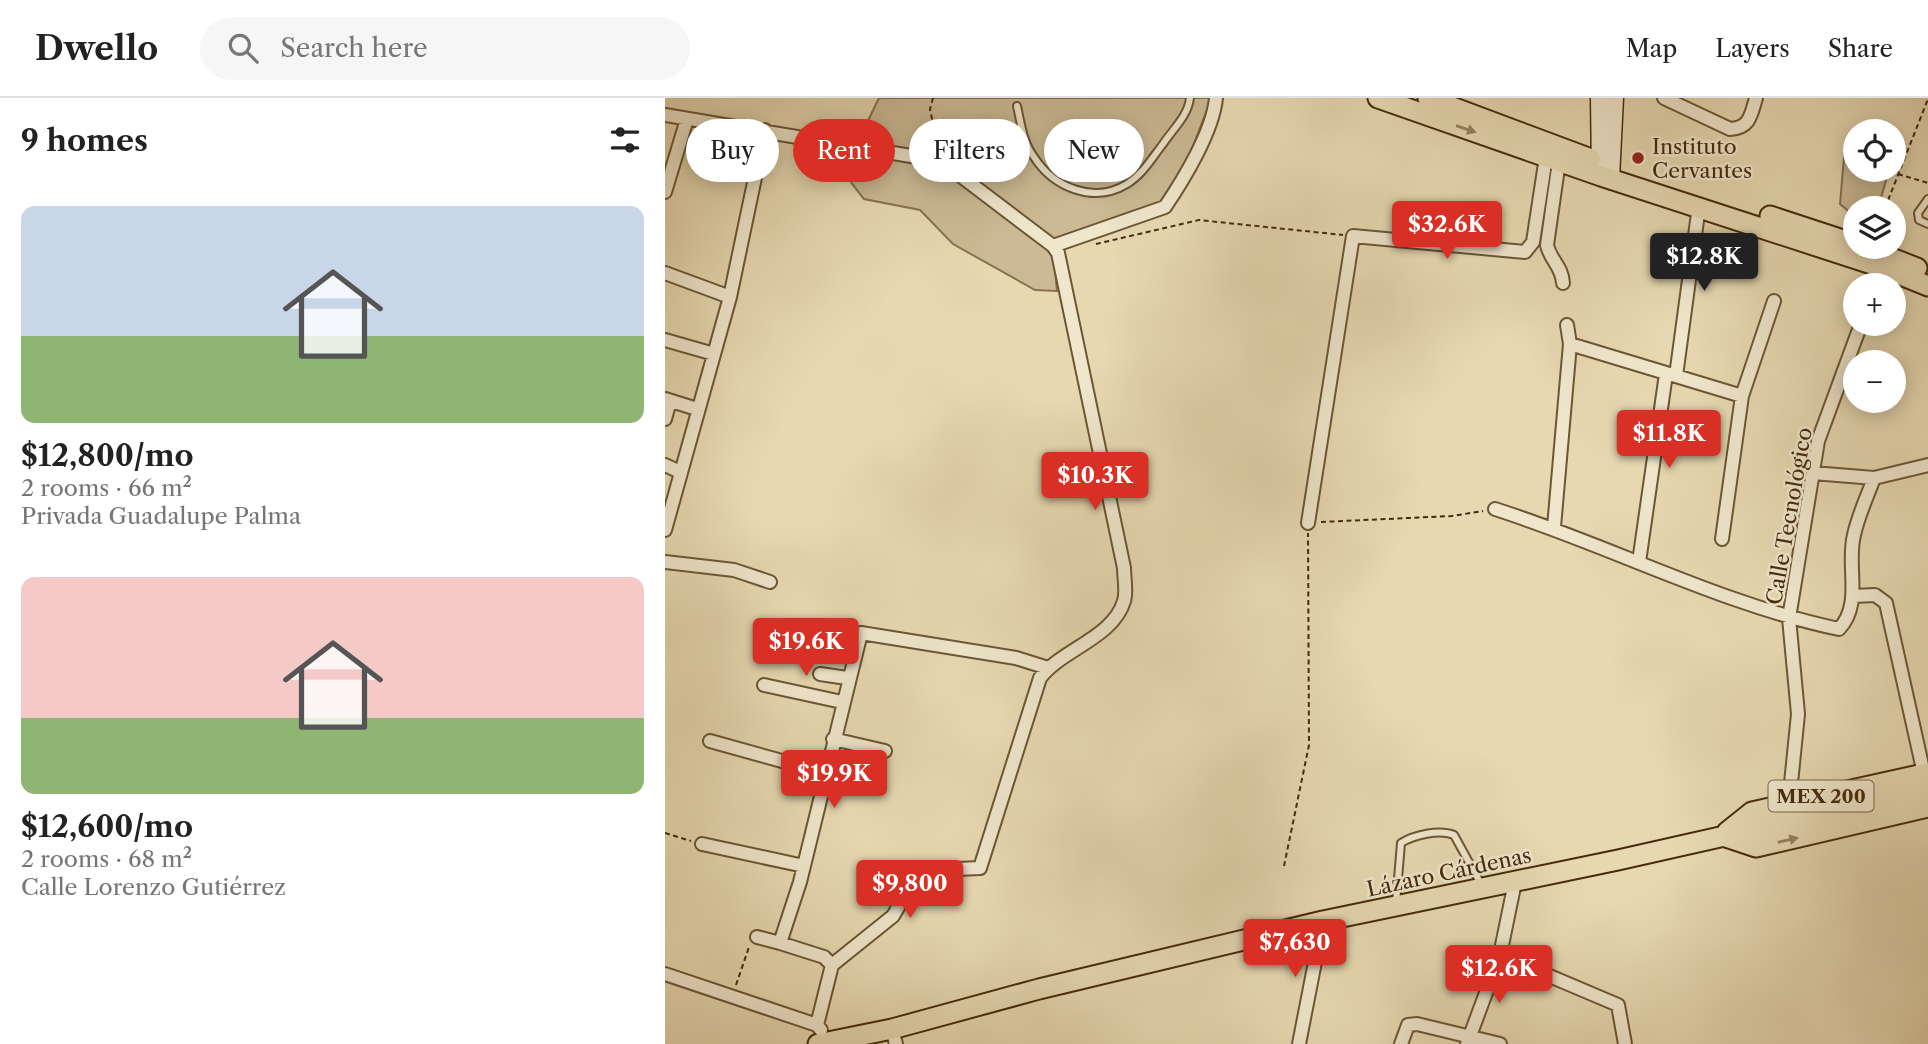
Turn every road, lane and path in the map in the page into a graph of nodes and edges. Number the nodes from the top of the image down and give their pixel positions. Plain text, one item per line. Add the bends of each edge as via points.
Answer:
1 (933, 98) edge
2 (1190, 98) edge
3 (1216, 98) edge
4 (1378, 98) edge
5 (1428, 98) edge
6 (1600, 98) edge
7 (1614, 98) edge
8 (1664, 98) edge
9 (1756, 98) edge
10 (1928, 99) edge
11 (1017, 106) dead end
12 (665, 115) edge
13 (687, 119) edge
14 (932, 119) edge
15 (686, 122) edge
16 (779, 133) edge
17 (1906, 152) edge
18 (909, 156) edge
19 (1552, 159) junction
20 (1606, 171) junction
21 (667, 175) edge
22 (1906, 176) edge
23 (754, 182) edge
24 (969, 182) edge
25 (1928, 183) edge
26 (665, 192) edge
27 (1928, 199) edge
28 (1699, 206) junction
29 (1928, 224) edge
30 (1353, 236) junction
31 (1843, 240) edge
32 (1096, 244) dead end
33 (1053, 246) junction
34 (1894, 259) edge
35 (1928, 272) edge
36 (665, 273) edge
37 (1870, 273) edge
38 (1906, 277) edge
39 (1906, 280) edge
40 (1563, 283) dead end
41 (1928, 286) edge
42 (1928, 297) edge
43 (730, 298) junction
44 (1774, 301) dead end
45 (1567, 325) dead end
46 (1857, 336) edge
47 (665, 340) edge
48 (1570, 344) junction
49 (714, 354) junction
50 (1671, 375) junction
51 (1742, 396) junction
52 (668, 400) edge
53 (697, 409) junction
54 (665, 419) edge
55 (665, 465) edge
56 (1928, 465) edge
57 (680, 472) junction
58 (1813, 473) junction
59 (1874, 478) junction
60 (1495, 509) joint
61 (1308, 523) junction
62 (1554, 527) junction
63 (665, 530) edge
64 (1722, 538) dead end
65 (665, 562) edge
66 (1639, 562) junction
67 (770, 582) dead end
68 (1853, 596) junction
69 (1789, 618) junction
70 (1048, 667) junction
71 (820, 674) dead end
72 (847, 678) junction
73 (764, 685) dead end
74 (842, 702) junction
75 (833, 739) junction
76 (710, 741) dead end
77 (885, 751) dead end
78 (825, 773) junction
79 (1927, 779) edge
80 (1789, 803) junction
81 (1928, 807) edge
82 (665, 834) edge
83 (1722, 836) junction
84 (702, 844) joint
85 (804, 866) junction
86 (1284, 866) dead end
87 (1515, 881) junction
88 (1482, 888) junction
89 (1396, 906) junction
90 (1323, 921) junction
91 (757, 937) joint
92 (780, 943) junction
93 (1500, 955) junction
94 (832, 965) junction
95 (665, 974) edge
96 (733, 996) junction
97 (822, 1037) edge
98 (894, 1037) edge
99 (1468, 1039) edge
100 (1299, 1044) edge
101 (1401, 1044) edge
102 (1500, 1044) edge
103 (1625, 1044) edge

1 - 14 path
2 - 11 lane via 1187,113 1138,176 1125,186 1097,194 1086,194 1047,173 1028,147
3 - 33 street via 1191,163 1165,207
4 -> 19 main road
5 - 20 main road
6 - 20 main road
7 - 20 main road
8 - 9 street via 1730,129 1748,123
10 - 17 path
12 - 13 street
15 - 21 street
16 - 18 street
19 - 20 main road
19 - 30 street via 1533,242 1525,252
19 - 40 street via 1546,245 1559,265
20 - 28 main road
20 - 31 main road
21 - 26 street
22 - 25 path
23 - 43 street
24 - 33 street
27 - 29 lane via 1918,213 1919,220
28 - 37 main road
28 - 50 street
30 - 32 path via 1199,220
30 - 61 street
33 - 70 street via 1124,568 1125,601 1111,623
34 - 35 main road
36 - 43 street
38 - 41 main road
39 - 42 main road
43 - 49 street
44 - 51 street
45 - 48 street
46 - 58 street, Calle Tecnológico via 1818,441
47 - 49 street
48 - 50 street
48 - 62 street
49 - 53 street
50 - 51 street
50 - 66 street
51 - 64 street
52 - 53 street
52 - 54 street
53 - 57 street
55 - 57 street
56 - 59 street
57 - 63 street
58 - 59 street
58 - 69 street, Calle Tecnológico
59 - 68 street via 1853,536
60 - 61 path via 1452,516
60 - 62 street
61 - 86 path via 1309,745
62 - 66 street
65 - 67 street via 743,573
66 - 69 street
68 - 69 street via 1849,619 1839,629
68 - 79 street via 1875,595 1886,603
69 - 80 street, Calle Tecnológico via 1798,713
70 - 72 street via 861,633
70 - 94 street via 1039,678 980,868 923,872 893,916
71 - 72 street
72 - 74 street
73 - 74 street
74 - 75 street
75 - 77 street
75 - 78 street
76 - 78 street
78 - 85 street
79 - 80 main road, MEX 200
79 - 83 main road, Lázaro Cárdenas / MEX 200
80 - 83 main road, MEX 200 via 1752,812
83 -> 81 main road, MEX 200 via 1756,847
82 - 84 path
83 - 87 main road, Lázaro Cárdenas / MEX 200
84 - 85 street
85 - 92 street
87 - 88 main road, Lázaro Cárdenas / MEX 200
87 - 93 street
88 - 89 main road, Lázaro Cárdenas / MEX 200
88 - 89 lane via 1454,835 1445,831 1420,836 1401,843
89 - 90 main road, Lázaro Cárdenas / MEX 200
90 - 98 main road, Lázaro Cárdenas / MEX 200 via 1039,989
90 - 100 street
91 - 92 street
91 - 96 path via 752,936
92 - 94 street via 824,957
93 - 99 street
93 - 103 street via 1618,1005
94 - 97 street
95 - 96 street
96 - 97 street
97 - 98 main road, Lázaro Cárdenas / MEX 200
99 - 101 street via 1408,1025
99 - 102 street

